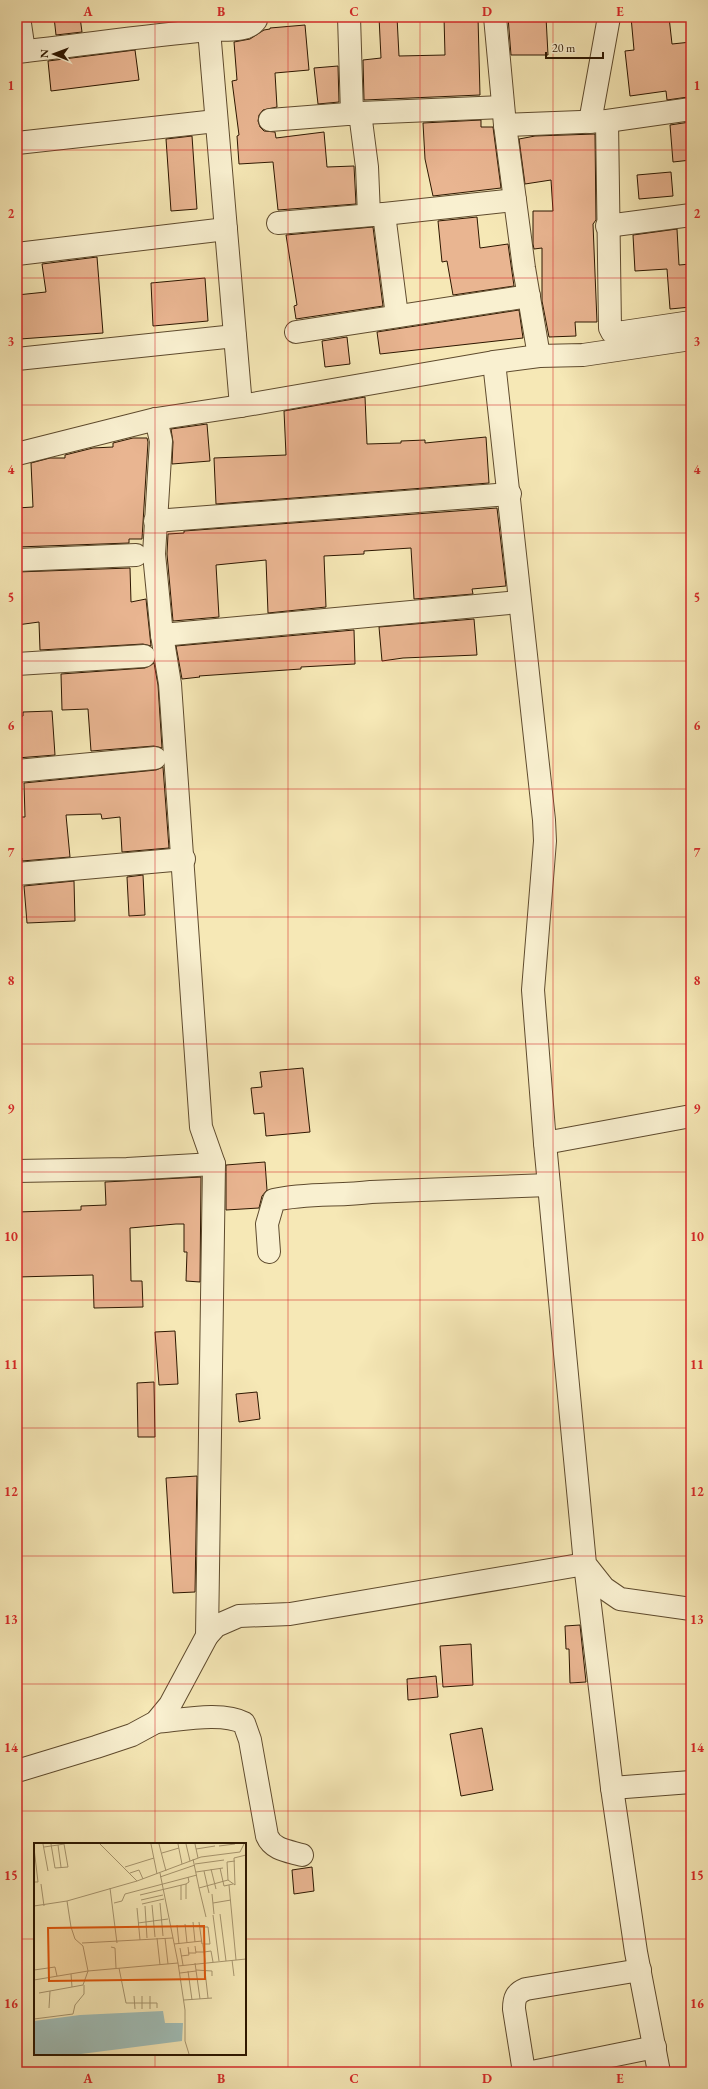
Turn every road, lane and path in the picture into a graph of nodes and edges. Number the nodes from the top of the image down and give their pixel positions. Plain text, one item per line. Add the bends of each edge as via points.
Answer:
1 (19, 17) edge
2 (256, 17) edge
3 (349, 17) edge
4 (495, 17) edge
5 (609, 17) edge
6 (209, 30) junction
7 (21, 52) edge
8 (691, 109) edge
9 (356, 113) junction
10 (504, 116) junction
11 (270, 120) dead end
12 (216, 121) junction
13 (599, 122) junction
14 (17, 143) edge
15 (515, 200) junction
16 (377, 215) junction
17 (691, 215) edge
18 (278, 223) dead end
19 (607, 226) junction
20 (226, 229) junction
21 (17, 254) edge
22 (529, 296) junction
23 (397, 316) junction
24 (691, 322) edge
25 (296, 332) dead end
26 (235, 336) junction
27 (691, 339) edge
28 (539, 356) junction
29 (17, 359) edge
30 (494, 362) junction
31 (241, 406) junction
32 (156, 419) junction
33 (17, 454) edge
34 (510, 494) junction
35 (155, 521) junction
36 (136, 555) dead end
37 (17, 560) edge
38 (519, 602) junction
39 (162, 635) junction
40 (144, 656) dead end
41 (17, 664) edge
42 (156, 758) dead end
43 (17, 771) edge
44 (184, 858) junction
45 (17, 874) edge
46 (691, 1116) edge
47 (545, 1142) junction
48 (214, 1164) junction
49 (17, 1171) edge
50 (549, 1185) junction
51 (269, 1252) dead end
52 (585, 1564) junction
53 (691, 1609) edge
54 (212, 1631) junction
55 (156, 1722) junction
56 (17, 1772) edge
57 (691, 1782) edge
58 (612, 1788) junction
59 (302, 1855) dead end
60 (640, 1970) junction
61 (655, 2047) junction
62 (524, 2072) edge
63 (532, 2072) edge
64 (659, 2072) edge

1 - 7 street
2 - 6 street via 252,26
3 - 9 street
4 - 10 street
5 - 13 street
6 - 7 street
6 - 12 street
8 - 13 street
9 - 10 street
9 - 11 street
9 - 16 street
10 - 13 street
10 - 15 street
12 - 14 street
12 - 20 street
13 - 19 street
15 - 16 street
15 - 22 street
16 - 18 street
16 - 23 street
17 - 19 street
19 - 24 street via 612,332
20 - 21 street
20 - 26 street
22 - 23 street
22 - 28 street
23 - 25 street
26 - 29 street
26 - 31 street
27 - 28 street via 583,355
28 - 30 street
30 - 31 street
30 - 34 street
31 - 32 street
32 - 33 street
32 - 35 street via 161,441
34 - 35 street
34 - 38 street
35 - 39 street via 154,554
36 - 37 street
38 - 39 street
38 - 47 street via 545,841 533,990
39 - 44 street via 170,684
40 - 41 street
42 - 43 street
44 - 45 street
44 - 48 street via 201,1127
46 - 47 street
47 - 50 street
48 - 49 street
48 - 54 street
50 - 51 street via 371,1192 274,1200 268,1224
50 - 52 street
52 - 53 street via 604,1588 620,1599
52 - 54 street via 290,1614 239,1616
52 - 58 street
54 - 55 street via 170,1705
55 - 56 street via 132,1735
55 - 59 street via 228,1718 244,1723 248,1730 266,1836 270,1844 277,1848
57 - 58 street
58 - 60 street
60 - 61 street
60 - 62 street via 519,1992 514,1999 514,2009
61 - 63 street
61 - 64 street

